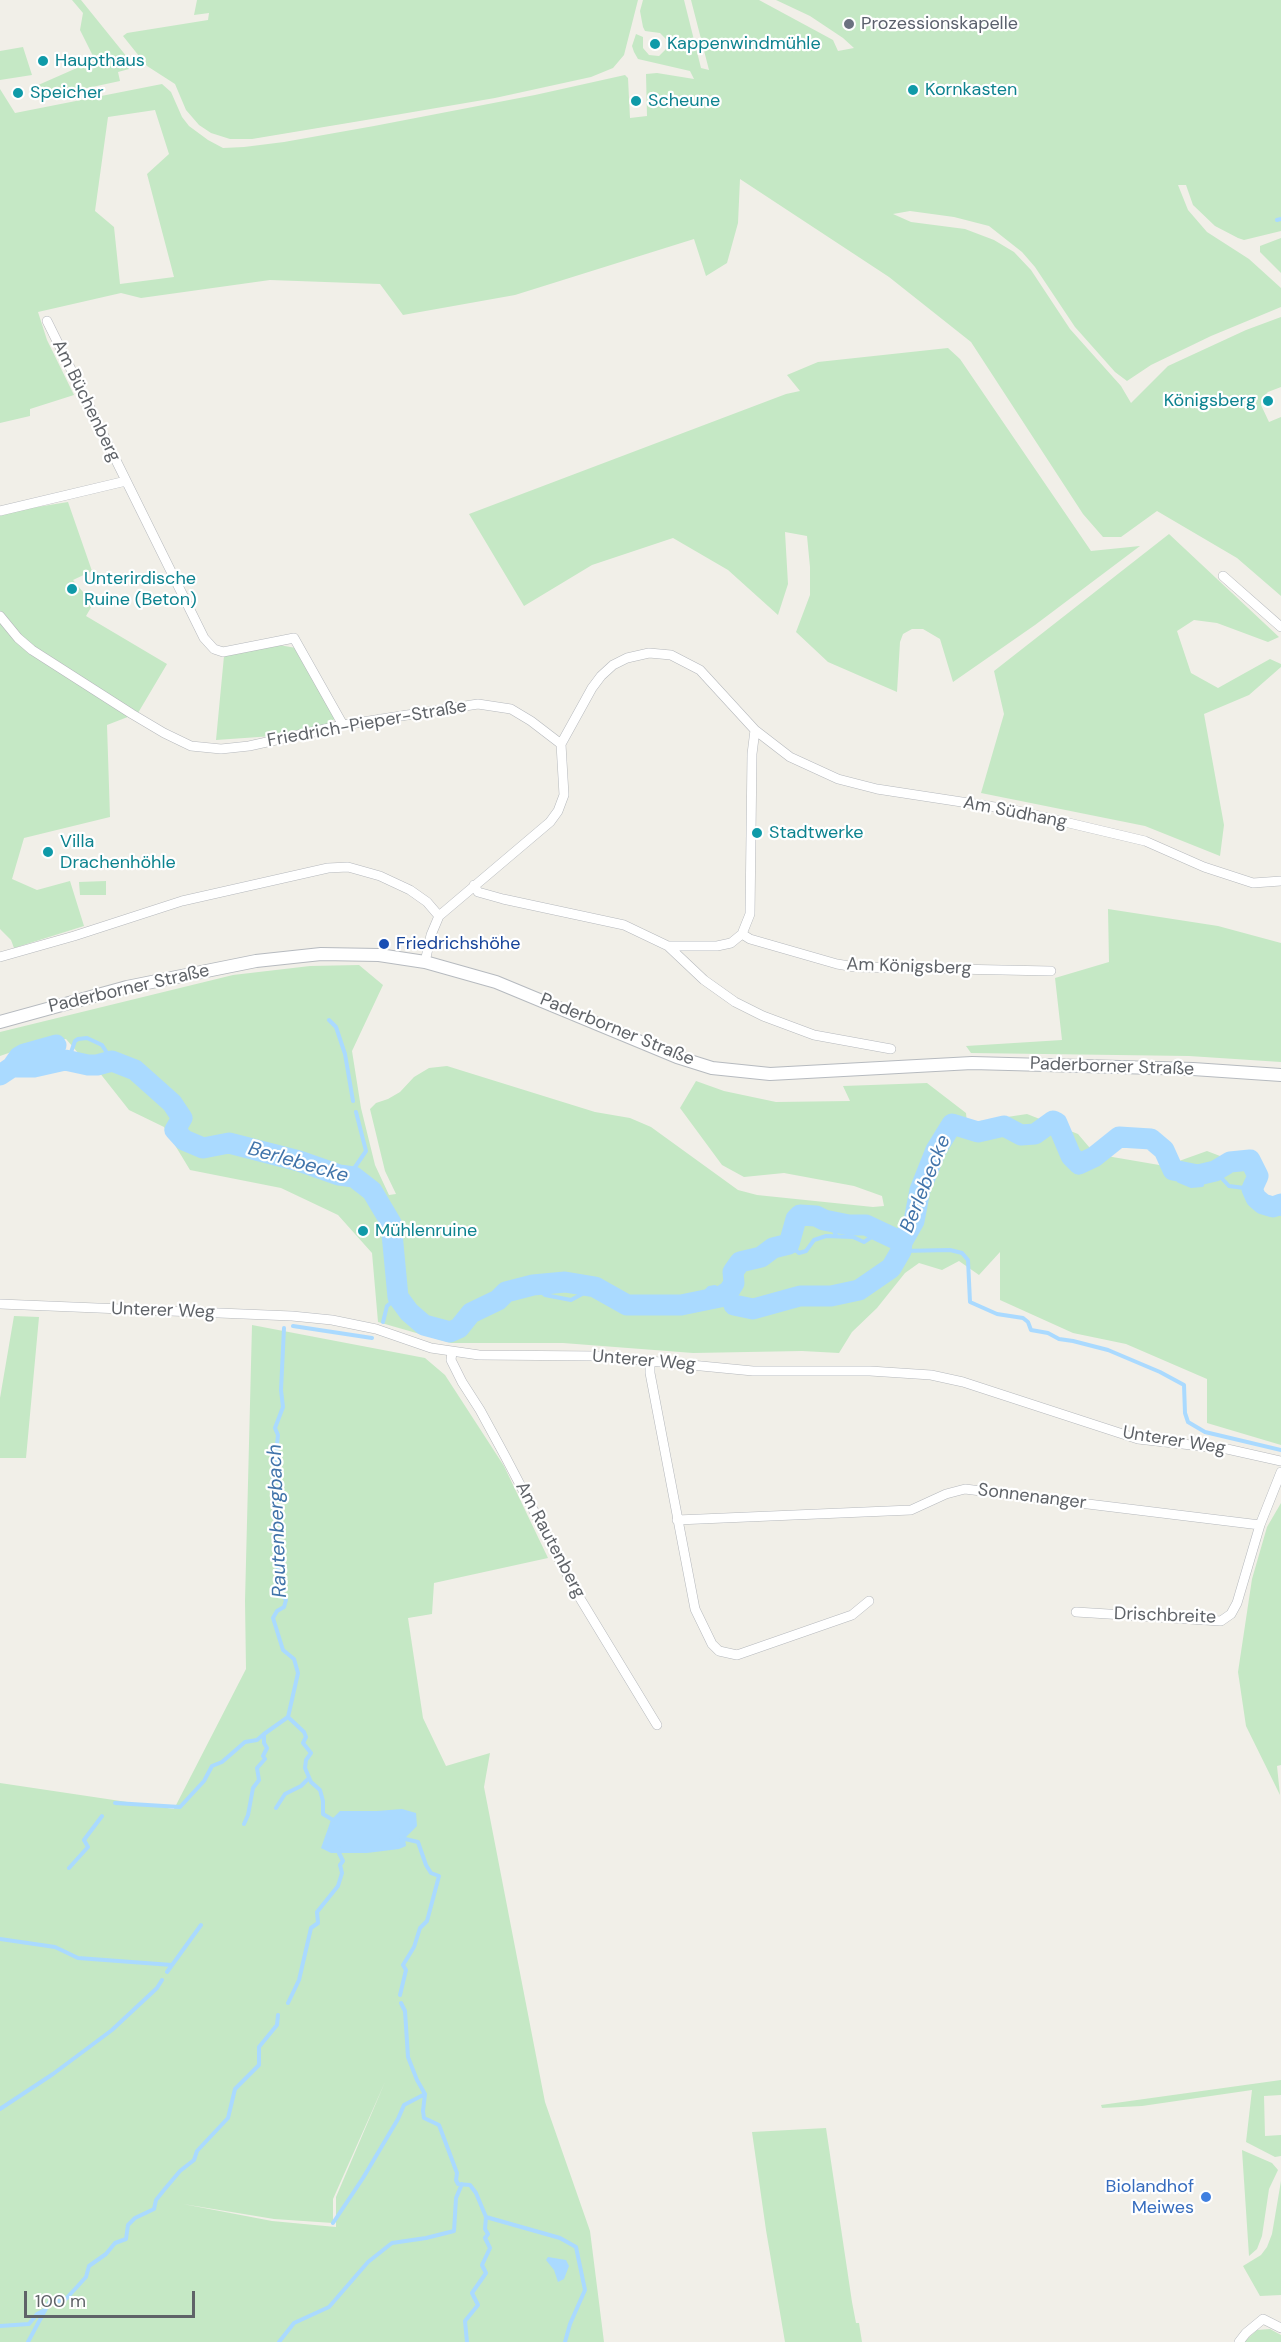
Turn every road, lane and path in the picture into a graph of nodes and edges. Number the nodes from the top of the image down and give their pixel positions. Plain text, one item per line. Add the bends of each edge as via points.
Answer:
1 (47, 321) dead end
2 (126, 481) junction
3 (0, 511) edge
4 (1223, 576) dead end
5 (0, 616) edge
6 (1281, 627) edge
7 (343, 725) junction
8 (755, 730) junction
9 (561, 744) junction
10 (1281, 881) edge
11 (474, 885) junction
12 (439, 916) junction
13 (742, 934) junction
14 (668, 946) junction
15 (0, 957) edge
16 (425, 962) junction
17 (1051, 971) dead end
18 (0, 1022) edge
19 (891, 1048) dead end
20 (1281, 1075) edge
21 (0, 1304) edge
22 (452, 1352) junction
23 (650, 1360) junction
24 (1281, 1461) edge
25 (1281, 1472) edge
26 (677, 1520) junction
27 (1260, 1525) junction
28 (869, 1601) dead end
29 (1076, 1611) dead end
30 (657, 1725) dead end
31 (1281, 2328) edge
32 (1239, 2342) edge

1 - 2 street, Am Büchenberg
2 - 3 street, Am Büchenberg
2 - 7 street, Am Büchenberg via 204,638 223,652 294,638
4 - 6 street
5 - 7 street, Friedrich-Pieper-Straße via 32,650 156,729 191,746 249,746
7 - 9 street, Friedrich-Pieper-Straße via 478,704 511,709
8 - 9 street, Am Südhang via 700,670 671,655 649,652 613,665 601,676
8 - 10 street, Am Südhang via 790,757 838,779 877,789 1014,810 1145,841 1253,883
8 - 13 street via 750,914
9 - 11 street via 564,795 558,811
11 - 12 street
11 - 14 street via 478,892 503,900 624,925
12 - 15 street via 410,890 380,876 348,867 328,868 182,901
12 - 16 street
13 - 14 street via 731,943 717,946
13 - 17 street, Am Königsberg via 855,967
14 - 19 street via 704,980 763,1016 814,1035
16 - 18 main road, Paderborner Straße via 379,955 321,954 256,961 127,987
16 - 20 main road, Paderborner Straße via 496,982 677,1058 712,1068 770,1074 983,1063
21 - 22 street, Unterer Weg via 332,1320
22 - 23 street, Unterer Weg
22 - 30 street, Am Rautenberg via 451,1360 462,1382 578,1595
23 - 24 street, Unterer Weg via 753,1371 931,1375 1138,1439 1227,1449
23 - 26 street
25 - 27 street
26 - 27 street, Sonnenanger via 911,1510 965,1489
26 - 28 street via 695,1609 708,1638 719,1651 736,1655 852,1615
27 - 29 street, Drischbreite via 1237,1603 1221,1621
31 - 32 street via 1263,2319

